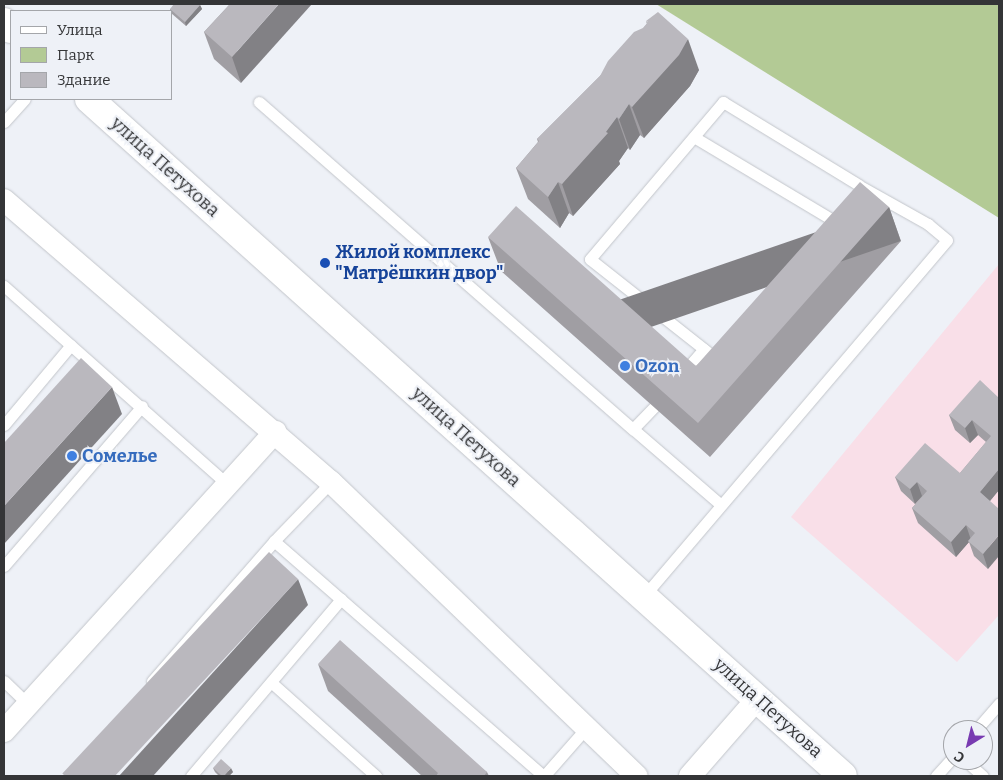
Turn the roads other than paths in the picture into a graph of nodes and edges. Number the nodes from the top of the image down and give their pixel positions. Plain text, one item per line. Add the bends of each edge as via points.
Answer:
1 (24, 100) edge
2 (90, 100) edge
3 (259, 102) dead end
4 (4, 122) edge
5 (694, 137) junction
6 (4, 200) edge
7 (831, 219) edge
8 (4, 286) edge
9 (726, 342) edge
10 (71, 345) junction
11 (704, 349) junction
12 (681, 375) edge
13 (142, 406) junction
14 (654, 407) edge
15 (4, 426) edge
16 (633, 429) junction
17 (276, 432) junction
18 (331, 482) junction
19 (228, 485) junction
20 (720, 504) junction
21 (274, 541) junction
22 (4, 566) edge
23 (644, 596) junction
24 (341, 599) junction
25 (4, 681) edge
26 (272, 683) junction
27 (146, 688) edge
28 (758, 698) junction
29 (28, 704) junction
30 (999, 704) edge
31 (985, 720) edge
32 (587, 727) junction
33 (4, 731) edge
34 (190, 776) edge
35 (376, 776) edge
36 (544, 776) edge
37 (637, 776) edge
38 (690, 776) edge
39 (843, 776) edge

1 - 4 lane
2 - 23 street, улица Петухова
3 - 16 lane
5 - 7 lane
5 - 11 lane via 590,259
5 - 20 lane via 723,102 857,189 928,224 947,240
6 - 17 street
8 - 10 lane
9 - 11 lane via 714,357
10 - 13 lane
10 - 15 lane
11 - 12 lane
13 - 19 lane
13 - 22 lane
14 - 16 lane
16 - 20 lane
17 - 18 street
17 - 19 street
18 - 21 lane
18 - 32 street
19 - 29 street
20 - 23 lane
21 - 24 lane
21 - 27 lane
23 - 28 street, улица Петухова
24 - 26 lane
24 - 36 lane
25 - 29 lane
26 - 34 lane
26 - 35 lane
28 - 38 street
28 - 39 street, улица Петухова
29 - 33 street
30 - 31 lane
32 - 36 lane
32 - 37 street

